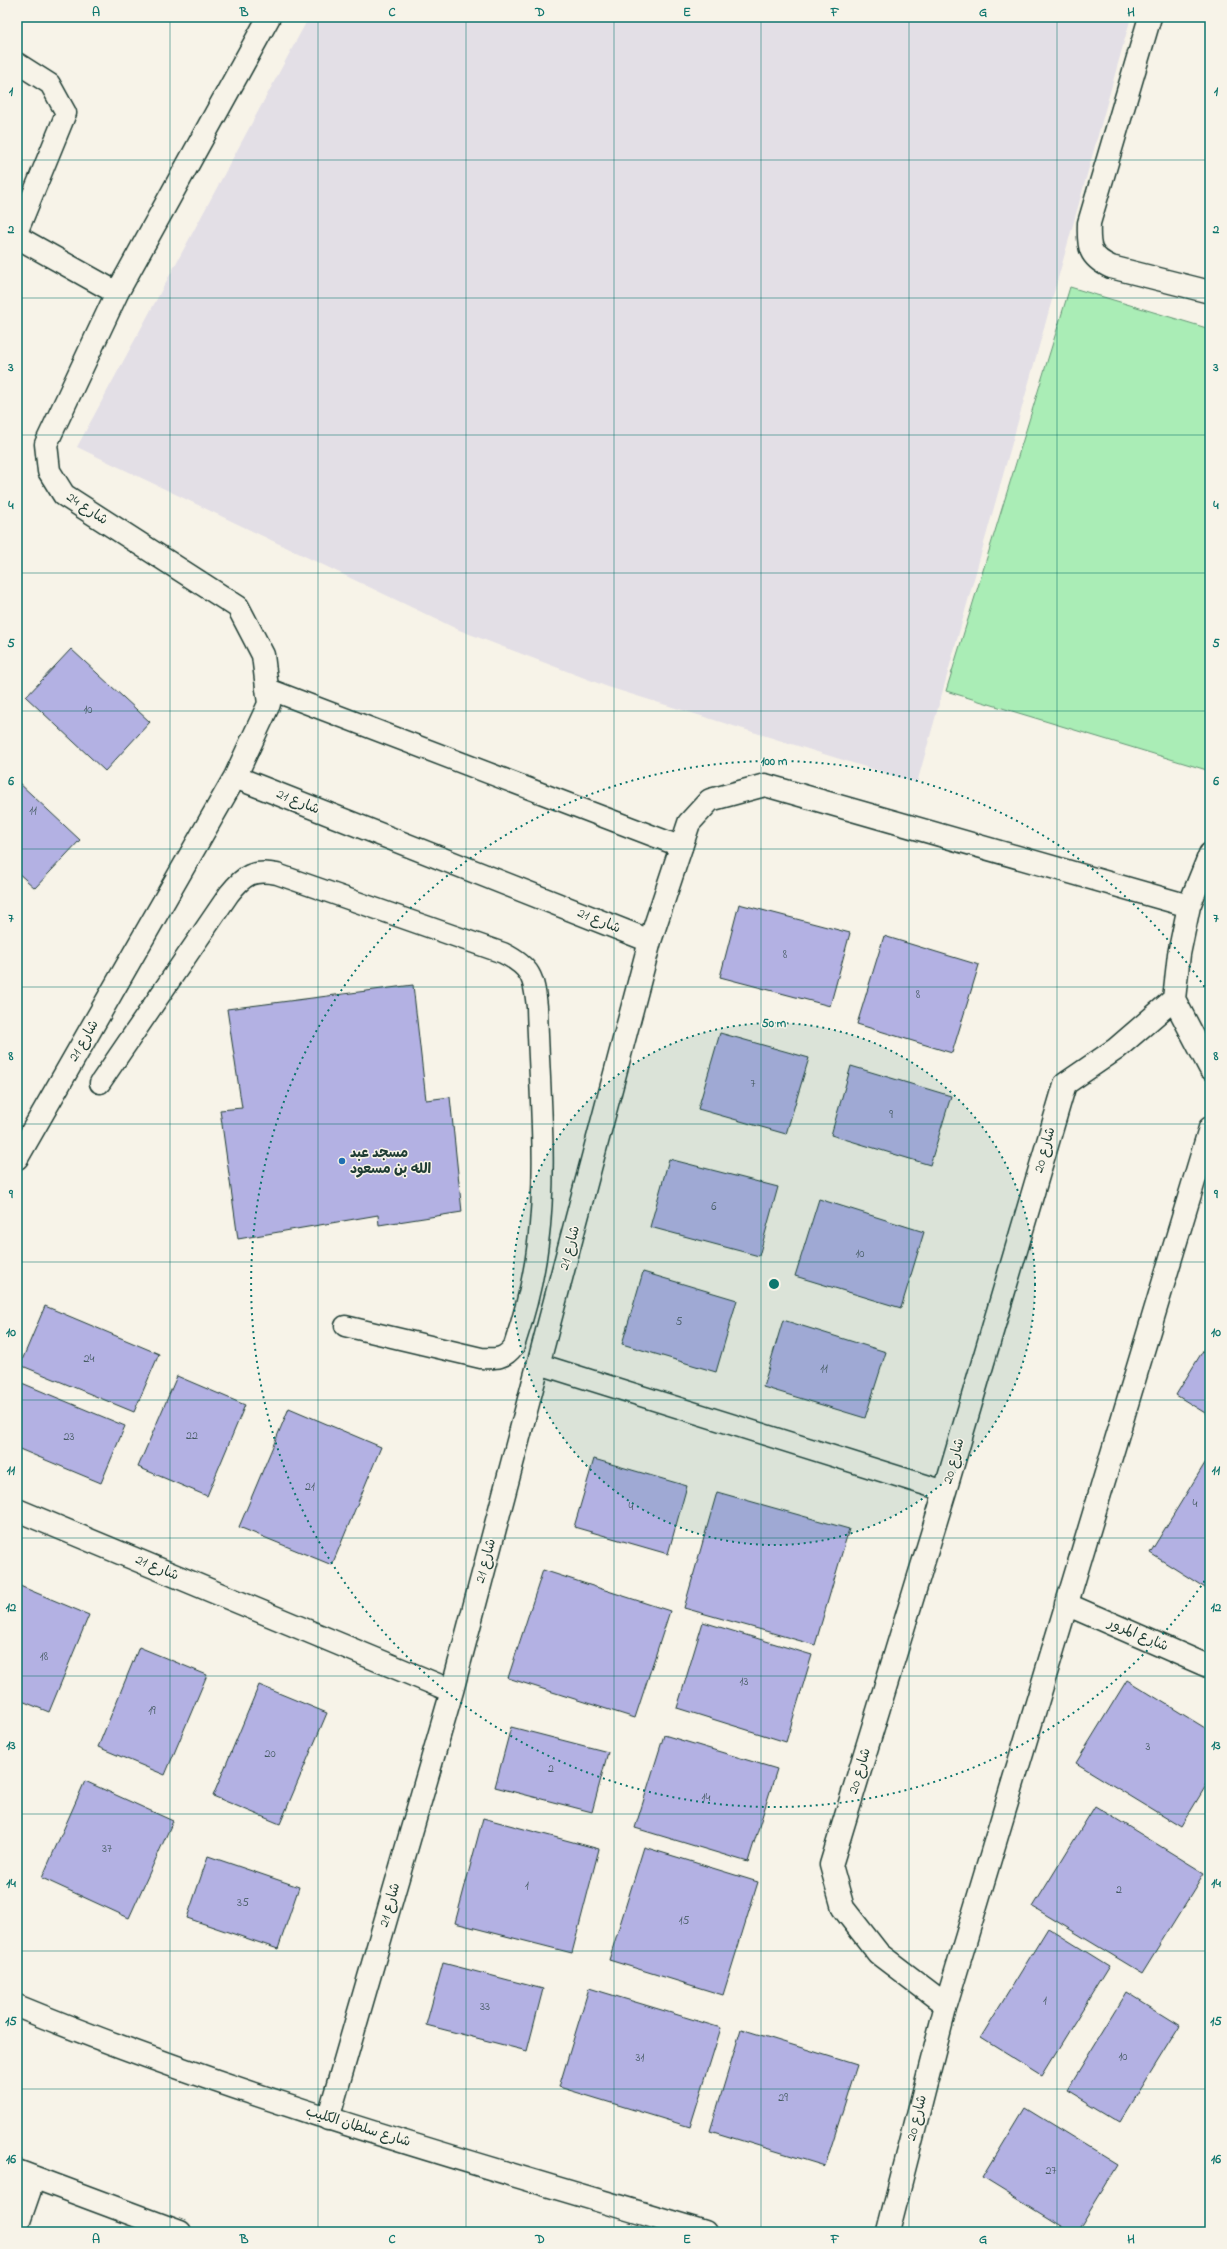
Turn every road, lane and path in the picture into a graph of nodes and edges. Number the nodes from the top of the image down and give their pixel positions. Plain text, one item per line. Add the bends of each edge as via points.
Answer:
1 (269, 17) edge
2 (1150, 17) edge
3 (17, 63) edge
4 (17, 233) edge
5 (17, 238) edge
6 (117, 292) junction
7 (1210, 292) edge
8 (266, 688) junction
9 (235, 777) junction
10 (682, 847) junction
11 (1210, 854) edge
12 (1189, 906) junction
13 (650, 941) junction
14 (1174, 999) junction
15 (1210, 1068) edge
16 (100, 1083) dead end
17 (1210, 1128) edge
18 (17, 1158) edge
19 (538, 1243) junction
20 (569, 1250) junction
21 (345, 1326) dead end
22 (539, 1364) junction
23 (945, 1491) junction
24 (17, 1510) edge
25 (1066, 1604) junction
26 (1210, 1667) edge
27 (452, 1691) junction
28 (946, 2005) junction
29 (17, 2006) edge
30 (328, 2119) junction
31 (26, 2175) edge
32 (17, 2227) edge
33 (180, 2232) edge
34 (705, 2232) edge
35 (888, 2232) edge

1 - 6 street, شارع 24
2 - 7 street via 1089,223 1088,241 1098,261 1112,267
3 - 4 lane via 50,84 66,113
5 - 6 street
6 - 8 street, شارع 24 via 46,444 49,471 64,495 238,607 262,655
8 - 9 street, شارع 24 via 269,704
8 - 10 lane
9 - 13 street, شارع 21
9 - 18 street, شارع 21
10 - 12 street via 689,824 710,800 765,786
10 - 13 street
11 - 12 street
12 - 14 street via 1179,954
13 - 20 street, شارع 21
14 - 15 street
14 - 23 street, شارع 20 via 1116,1049 1065,1084
16 - 19 lane via 229,894 251,873 263,871 277,874 503,953 529,971 534,985 541,1156
17 - 25 street, شارع 20
19 - 20 lane
19 - 21 lane via 531,1288 514,1346 501,1358 481,1358
20 - 22 street, شارع 21
22 - 23 lane
22 - 27 street, شارع 21
23 - 28 street, شارع 20 via 831,1865 843,1908 879,1954
24 - 27 street, شارع 21
25 - 26 street, شارع المرور
25 - 28 street, شارع 20
27 - 30 street, شارع 21
28 - 35 street, شارع 20
29 - 30 street, شارع سلطان الكليب via 89,2036
30 - 34 street, شارع سلطان الكليب
31 - 32 street
31 - 33 street

